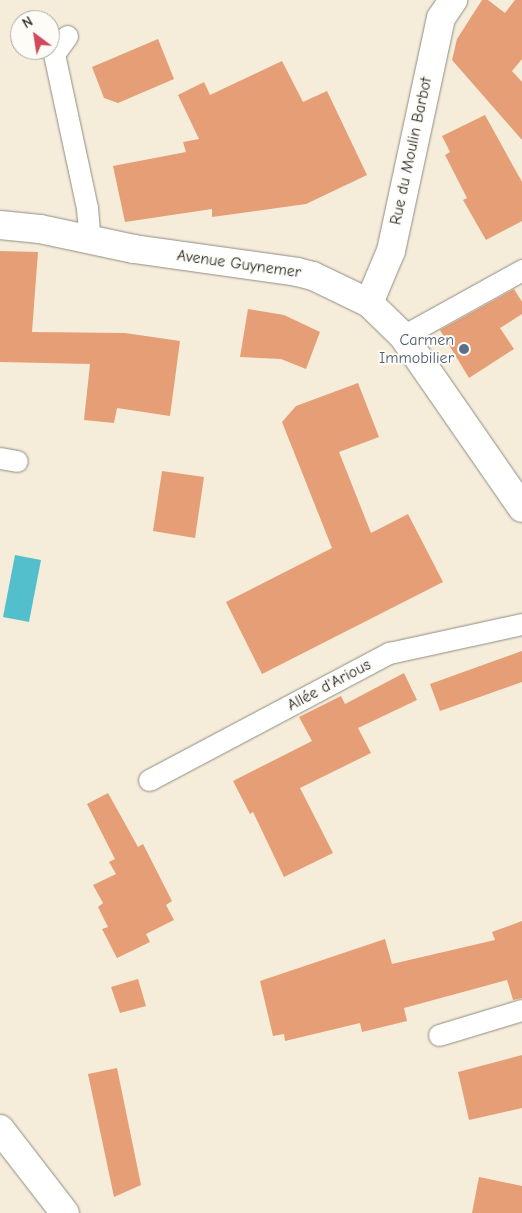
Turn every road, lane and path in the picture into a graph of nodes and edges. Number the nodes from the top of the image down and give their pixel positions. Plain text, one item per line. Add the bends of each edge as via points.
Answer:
1 (453, 0) edge
2 (67, 36) dead end
3 (0, 225) edge
4 (90, 240) junction
5 (522, 270) edge
6 (369, 304) junction
7 (403, 336) junction
8 (522, 508) edge
9 (522, 624) edge
10 (149, 780) dead end
11 (522, 1010) edge
12 (440, 1035) dead end
13 (0, 1129) edge
14 (64, 1213) edge

1 - 6 main road, Rue du Moulin Barbot via 441,18 391,251
2 - 4 lane via 54,54 87,208
3 - 4 main road, Avenue Guynemer via 40,228
4 - 6 main road, Avenue Guynemer via 297,272 313,276
5 - 7 lane
6 - 7 main road, Avenue Guynemer
7 - 8 main road, Avenue Guynemer
9 - 10 lane, Allée d'Arious via 389,653
11 - 12 lane
13 - 14 main road

